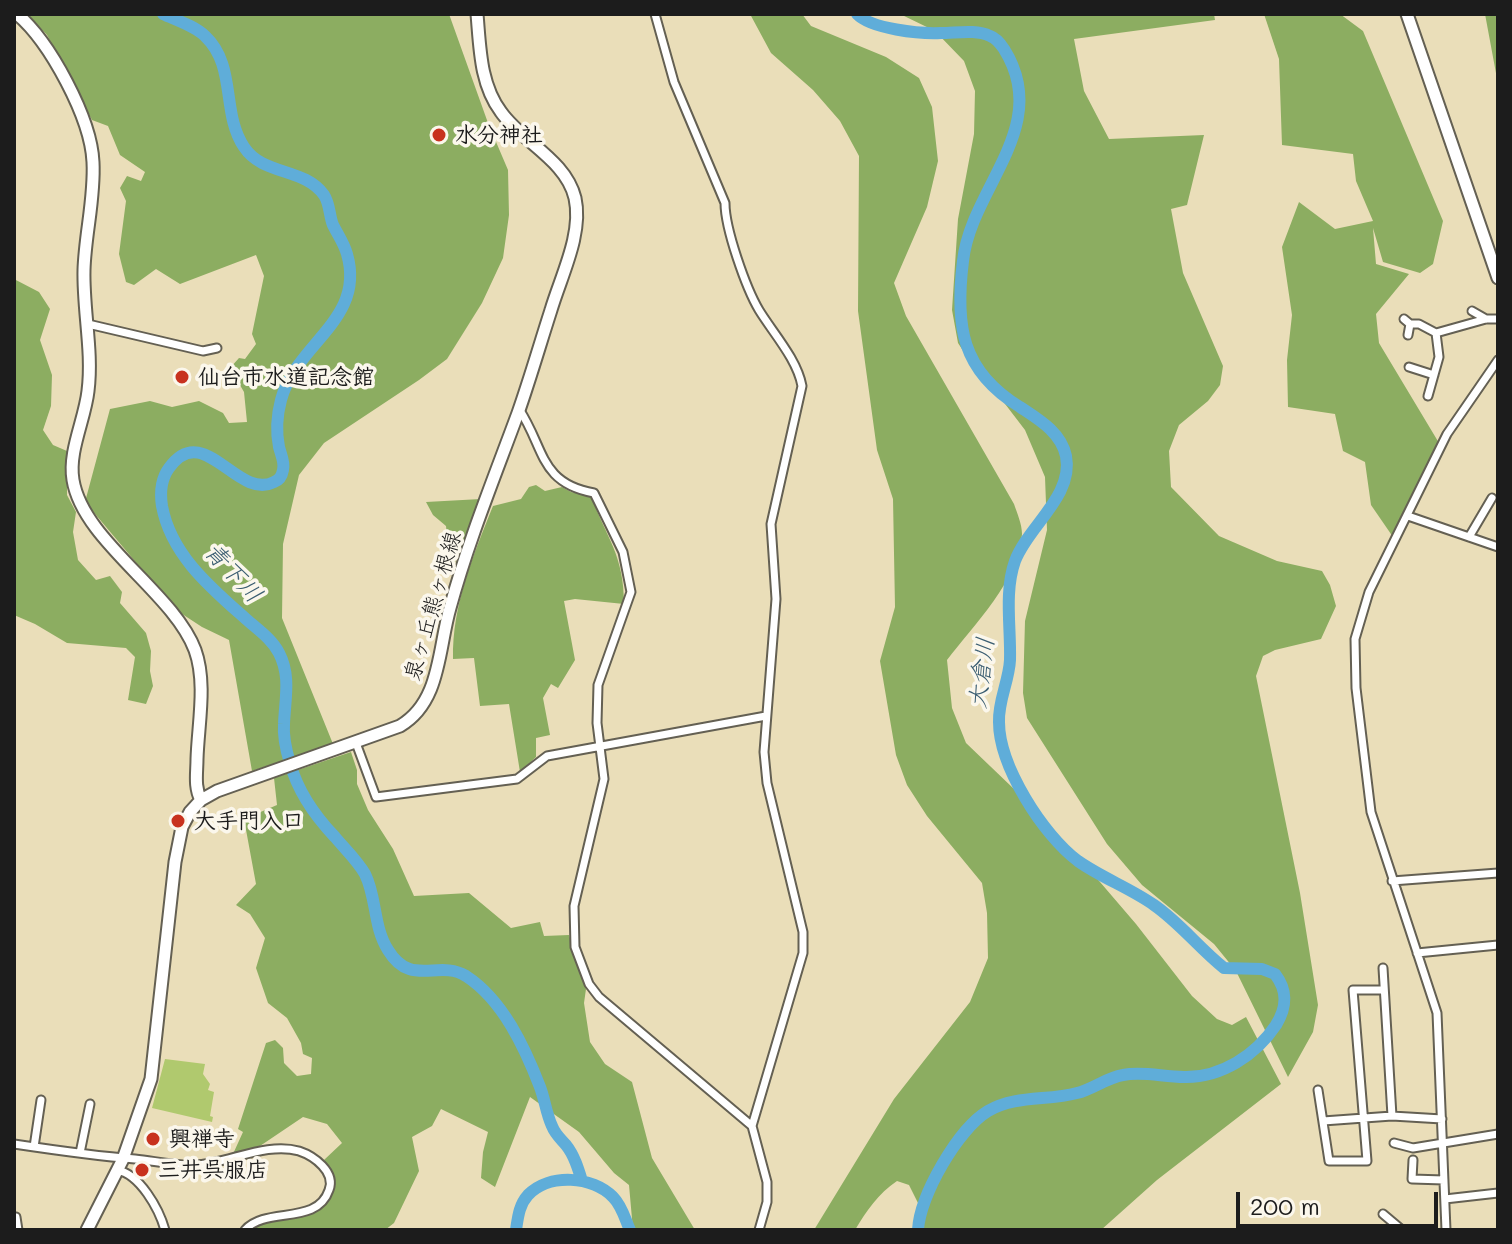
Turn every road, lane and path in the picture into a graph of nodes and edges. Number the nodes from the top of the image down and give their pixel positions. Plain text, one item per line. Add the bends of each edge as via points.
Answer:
1 (17, 14) edge
2 (477, 14) edge
3 (655, 14) edge
4 (1407, 14) edge
5 (1498, 278) edge
6 (1472, 311) dead end
7 (1486, 319) junction
8 (1498, 319) edge
9 (88, 324) junction
10 (1436, 333) junction
11 (1408, 335) dead end
12 (217, 348) dead end
13 (1498, 360) edge
14 (1409, 367) dead end
15 (1434, 375) junction
16 (1428, 396) dead end
17 (519, 409) junction
18 (1492, 498) dead end
19 (1408, 516) junction
20 (1469, 537) junction
21 (1498, 547) edge
22 (766, 716) junction
23 (356, 743) junction
24 (601, 747) junction
25 (201, 800) junction
26 (1498, 873) edge
27 (1392, 881) junction
28 (1498, 945) edge
29 (1417, 953) junction
30 (1383, 968) dead end
31 (1384, 990) junction
32 (1318, 1090) dead end
33 (41, 1100) dead end
34 (90, 1104) dead end
35 (1392, 1116) junction
36 (1364, 1118) junction
37 (1442, 1119) junction
38 (1323, 1121) junction
39 (752, 1126) junction
40 (1498, 1134) edge
41 (1394, 1143) dead end
42 (1443, 1143) junction
43 (14, 1144) edge
44 (34, 1147) junction
45 (80, 1153) junction
46 (1413, 1160) dead end
47 (120, 1164) junction
48 (1444, 1180) junction
49 (1498, 1193) edge
50 (1445, 1199) junction
51 (1383, 1214) dead end
52 (16, 1217) edge
53 (18, 1230) edge
54 (87, 1230) edge
55 (165, 1230) edge
56 (245, 1230) edge
57 (759, 1230) edge
58 (1402, 1230) edge
59 (1446, 1230) edge

1 - 9 main road via 48,49 89,135 94,162 84,270
2 - 17 main road, 泉ヶ丘熊ヶ根線 via 492,97 509,122 564,176 576,208 572,242
3 - 22 street via 674,82 725,203 725,219 754,302 802,386 771,524 776,599
4 - 5 main road
6 - 7 street
7 - 8 street
7 - 10 street
9 - 12 street via 203,351
9 - 25 main road via 91,370 72,475 76,496 180,624 194,650 199,665 196,784
10 - 11 street via 1407,321
10 - 15 street via 1439,357
13 - 19 street via 1447,434
14 - 15 street
15 - 16 street
17 - 23 main road, 泉ヶ丘熊ヶ根線 via 460,571 428,697 406,722
17 - 24 street via 551,471 573,490 594,493 629,572 631,592 598,685
18 - 20 street
19 - 20 street
19 - 27 street via 1369,592 1355,639 1371,812
20 - 21 street
22 - 24 street
22 - 39 street via 767,783 803,941
23 - 24 street via 376,797 517,779 547,756
23 - 25 main road, 泉ヶ丘熊ヶ根線
24 - 39 street via 602,791 574,906 580,965 610,1008
25 - 47 main road via 178,842 151,1079
26 - 27 street
27 - 29 street
28 - 29 street
29 - 37 street via 1437,1013
30 - 31 street
31 - 35 street
31 - 36 street via 1353,990
32 - 38 street
33 - 44 street
34 - 45 street
35 - 36 street
35 - 37 street
36 - 38 street
36 - 38 street via 1367,1161 1329,1161
37 - 42 street
39 - 57 street via 767,1182
40 - 42 street
41 - 42 street via 1413,1148
42 - 48 street
43 - 44 street
44 - 45 street
45 - 47 street
46 - 48 street via 1412,1179
47 - 54 main road
47 - 55 street via 160,1213
47 - 56 street via 192,1166 295,1150 328,1172 329,1191 319,1205 261,1219
48 - 50 street
49 - 50 street
50 - 59 street
51 - 58 street
52 - 53 street

